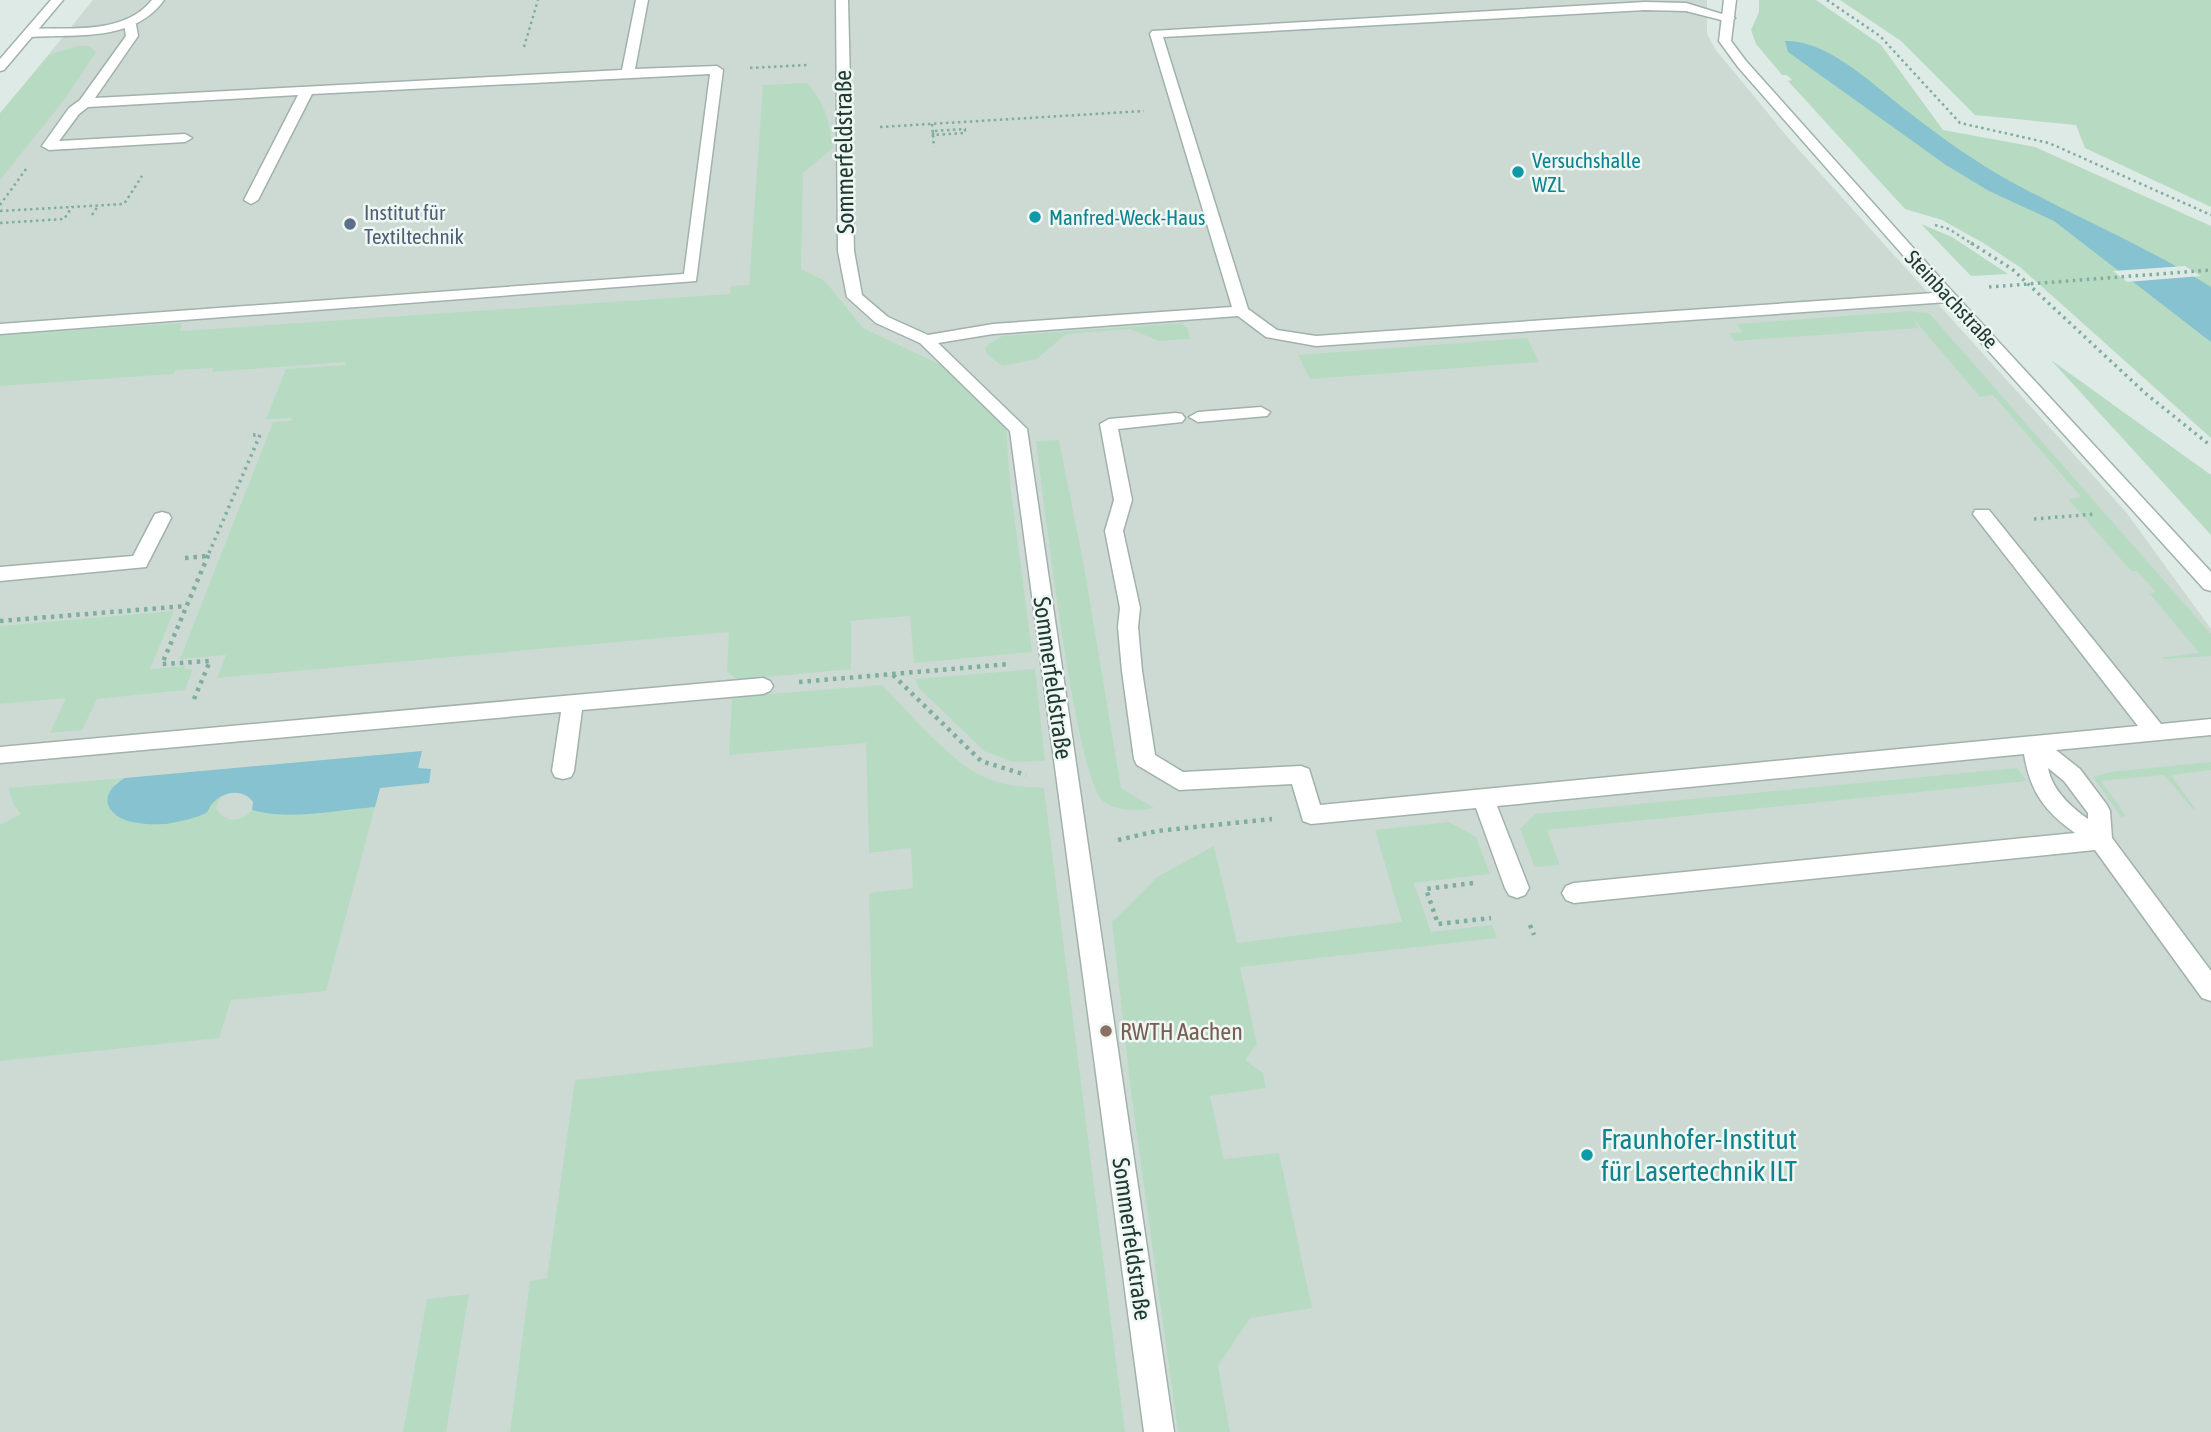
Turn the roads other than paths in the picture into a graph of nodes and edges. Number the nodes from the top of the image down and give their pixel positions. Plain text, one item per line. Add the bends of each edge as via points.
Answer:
1 (57, 0) edge
2 (158, 0) edge
3 (642, 0) edge
4 (842, 0) edge
5 (1730, 0) edge
6 (1729, 18) junction
7 (130, 24) junction
8 (30, 33) junction
9 (0, 67) edge
10 (628, 74) junction
11 (307, 90) junction
12 (85, 103) junction
13 (185, 138) dead end
14 (251, 200) dead end
15 (1948, 297) junction
16 (1241, 311) junction
17 (0, 329) edge
18 (926, 340) junction
19 (1261, 412) dead end
20 (1198, 417) dead end
21 (1176, 418) dead end
22 (1982, 514) dead end
23 (162, 517) dead end
24 (0, 574) edge
25 (2211, 584) edge
26 (763, 686) road end
27 (573, 703) junction
28 (2211, 727) edge
29 (2155, 732) junction
30 (2033, 744) junction
31 (0, 755) edge
32 (563, 771) dead end
33 (1483, 798) junction
34 (2101, 839) junction
35 (1514, 883) road end
36 (1574, 893) dead end
37 (2211, 990) edge
38 (1159, 1432) edge

1 - 8 street
2 - 7 street via 143,19
3 - 10 street
4 - 18 street, Sommerfeldstraße via 846,251 855,297 882,320
5 - 6 street, Steinbachstraße
6 - 15 street, Steinbachstraße via 1725,41
6 - 16 street via 1686,8 1645,6 1156,34
7 - 8 street
7 - 12 street via 132,36
8 - 9 street
10 - 11 street
10 - 17 street via 717,69 691,278
11 - 12 street
11 - 14 street
12 - 13 street via 49,146
15 - 16 street via 1316,341 1272,334
15 - 25 street, Steinbachstraße
16 - 18 street via 993,329
18 - 38 street, Sommerfeldstraße via 1018,429
19 - 20 street
21 - 33 street via 1109,424 1123,500 1114,531 1130,608 1132,671 1145,759 1179,781 1301,775 1311,816
22 - 29 street
23 - 24 street via 139,562
26 - 27 street
27 - 31 street
27 - 32 street
28 - 29 street
29 - 30 street
30 - 33 street
30 - 34 street via 2072,775 2099,811
30 - 34 street via 2039,780 2063,813
33 - 35 street
34 - 36 street
34 - 37 street

